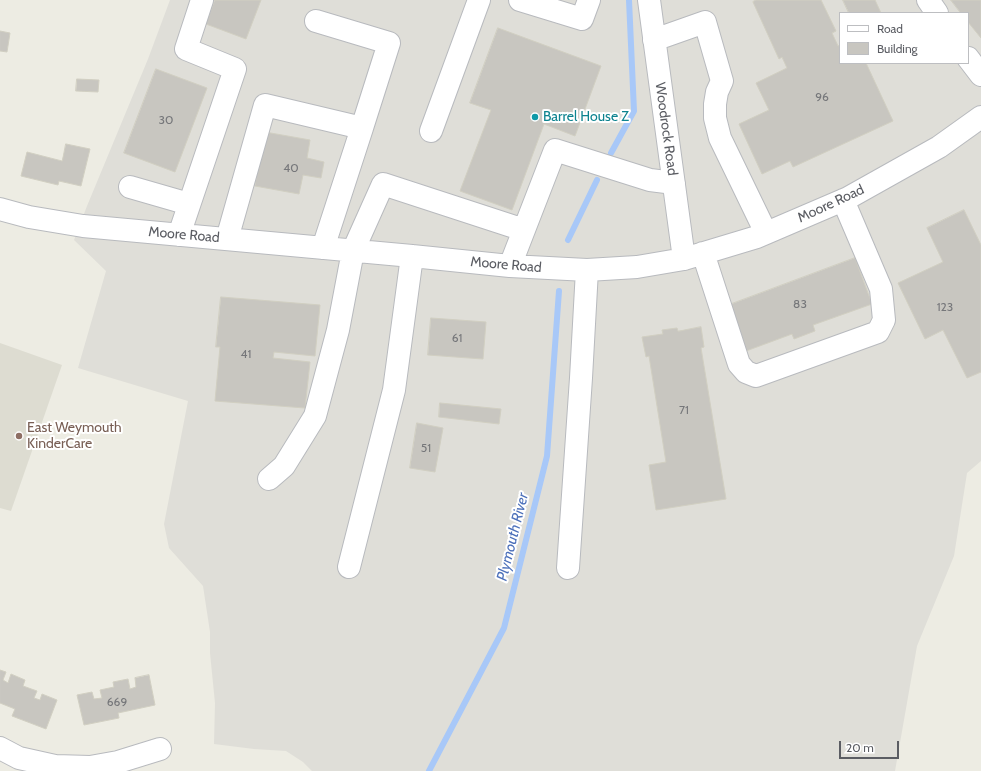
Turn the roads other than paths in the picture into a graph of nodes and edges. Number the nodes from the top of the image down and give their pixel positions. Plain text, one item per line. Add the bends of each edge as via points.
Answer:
1 (202, 0) edge
2 (479, 0) edge
3 (520, 0) edge
4 (589, 0) edge
5 (649, 0) edge
6 (928, 0) edge
7 (936, 12) edge
8 (316, 21) dead end
9 (654, 40) junction
10 (969, 59) edge
11 (981, 75) edge
12 (981, 117) edge
13 (362, 128) junction
14 (431, 131) dead end
15 (674, 183) junction
16 (130, 187) dead end
17 (843, 200) junction
18 (189, 204) junction
19 (0, 209) edge
20 (524, 230) junction
21 (766, 233) junction
22 (179, 235) junction
23 (227, 239) junction
24 (323, 248) junction
25 (353, 251) junction
26 (412, 256) junction
27 (693, 256) junction
28 (510, 266) junction
29 (587, 270) junction
30 (269, 479) dead end
31 (349, 567) dead end
32 (568, 568) dead end
33 (0, 748) edge
34 (160, 749) dead end

1 - 18 street via 186,49 235,69
2 - 14 street
3 - 4 street via 582,20
5 - 9 street, Woodrock Road
6 - 7 street
8 - 13 street via 389,43
9 - 15 street, Woodrock Road
9 - 21 street via 705,22 722,81 714,104 720,138
10 - 11 street
12 - 17 street, Moore Road via 939,147
13 - 23 street via 265,105
13 - 24 street
15 - 20 street via 650,180 554,150
15 - 27 street, Woodrock Road
16 - 18 street
17 - 21 street, Moore Road
17 - 27 street, Woodrock Road via 881,289 884,320 878,332 756,376 746,372 739,364
18 - 22 street
19 - 22 street, Moore Road via 29,217 83,226
20 - 25 street via 383,184
20 - 28 street
21 - 27 street, Moore Road
22 - 23 street, Moore Road
23 - 24 street, Moore Road
24 - 25 street, Moore Road
25 - 26 street, Moore Road
25 - 30 street via 338,330 315,416 284,466
26 - 28 street, Moore Road
26 - 31 street via 394,390
27 - 29 street, Moore Road via 637,267
28 - 29 street, Moore Road
29 - 32 street
33 - 34 street via 19,758 56,766 90,767 118,762

